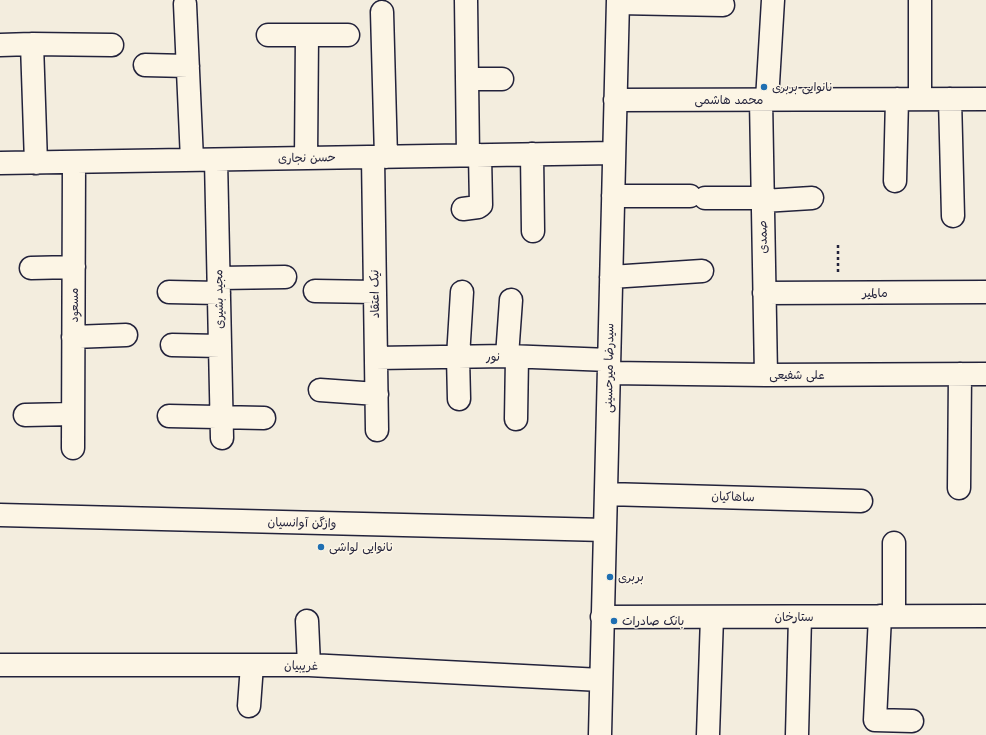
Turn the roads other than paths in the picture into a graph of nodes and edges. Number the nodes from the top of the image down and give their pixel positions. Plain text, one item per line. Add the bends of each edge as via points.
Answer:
1 (466, 0) edge
2 (773, 0) edge
3 (920, 0) edge
4 (618, 2) edge
5 (185, 4) dead end
6 (723, 5) dead end
7 (382, 12) dead end
8 (268, 35) dead end
9 (307, 35) junction
10 (348, 35) dead end
11 (32, 44) junction
12 (0, 45) edge
13 (112, 45) dead end
14 (145, 65) dead end
15 (188, 66) junction
16 (467, 79) junction
17 (502, 79) dead end
18 (897, 99) junction
19 (920, 99) junction
20 (950, 99) junction
21 (986, 99) edge
22 (615, 100) junction
23 (764, 100) junction
24 (614, 153) junction
25 (532, 154) junction
26 (474, 155) junction
27 (380, 157) junction
28 (306, 158) junction
29 (192, 160) junction
30 (216, 160) junction
31 (36, 162) junction
32 (74, 162) junction
33 (0, 163) edge
34 (895, 181) dead end
35 (613, 196) junction
36 (812, 198) dead end
37 (763, 199) junction
38 (463, 209) dead end
39 (953, 216) dead end
40 (533, 231) dead end
41 (74, 267) junction
42 (31, 268) dead end
43 (702, 271) dead end
44 (284, 277) dead end
45 (611, 277) junction
46 (219, 286) junction
47 (315, 291) dead end
48 (169, 292) dead end
49 (375, 292) junction
50 (462, 292) dead end
51 (986, 292) edge
52 (764, 293) junction
53 (511, 300) dead end
54 (126, 335) dead end
55 (73, 337) junction
56 (172, 346) dead end
57 (220, 346) junction
58 (458, 357) junction
59 (512, 357) junction
60 (376, 358) junction
61 (609, 366) junction
62 (960, 374) junction
63 (986, 374) edge
64 (766, 375) junction
65 (320, 390) dead end
66 (377, 394) junction
67 (459, 399) dead end
68 (73, 414) junction
69 (25, 415) dead end
70 (169, 416) dead end
71 (222, 417) junction
72 (264, 418) dead end
73 (516, 419) dead end
74 (378, 430) dead end
75 (222, 438) dead end
76 (73, 448) dead end
77 (959, 488) dead end
78 (606, 494) junction
79 (861, 501) dead end
80 (0, 515) edge
81 (605, 530) junction
82 (894, 542) dead end
83 (800, 616) junction
84 (887, 616) junction
85 (986, 616) edge
86 (602, 617) junction
87 (712, 617) junction
88 (307, 621) dead end
89 (0, 665) edge
90 (252, 665) junction
91 (309, 665) junction
92 (601, 680) junction
93 (248, 706) dead end
94 (912, 721) dead end
95 (600, 735) edge
96 (708, 735) edge
97 (797, 735) edge

1 - 16 street
2 - 23 street, صمدی
3 - 19 street
4 - 6 street
4 - 22 street, سیدرضا میرحسینی
5 - 15 street
7 - 27 street, نیک اعتقاد
8 - 9 street
9 - 10 street
9 - 28 street
11 - 12 street
11 - 13 street
11 - 31 street
14 - 15 street
15 - 29 street
16 - 17 street
16 - 26 street
18 - 19 street, محمد هاشمی
18 - 23 street, محمد هاشمی
18 - 34 street
19 - 20 street, محمد هاشمی
20 - 21 street, محمد هاشمی
20 - 39 street
22 - 23 street, محمد هاشمی
22 - 24 street, سیدرضا میرحسینی
23 - 37 street, صمدی
24 - 25 street, حسن نجاری
24 - 35 street, سیدرضا میرحسینی
25 - 26 street, حسن نجاری
25 - 40 street
26 - 27 street, حسن نجاری
26 - 38 street via 481,205
27 - 28 street, حسن نجاری
27 - 49 street, نیک اعتقاد
28 - 30 street, حسن نجاری
29 - 30 street, حسن نجاری
29 - 32 street, حسن نجاری
30 - 46 street, مجید بشیری
31 - 32 street, حسن نجاری
31 - 33 street, حسن نجاری
32 - 41 street, مسعود
35 - 37 street
35 - 45 street, سیدرضا میرحسینی
36 - 37 street
37 - 52 street, صمدی
41 - 42 street
41 - 55 street, مسعود
43 - 45 street
44 - 46 street
45 - 61 street, سیدرضا میرحسینی
46 - 48 street
46 - 57 street, مجید بشیری
47 - 49 street
49 - 60 street, نیک اعتقاد
50 - 58 street
51 - 52 street, مالمیر
52 - 64 street, صمدی
53 - 59 street
54 - 55 street
55 - 68 street, مسعود
56 - 57 street
57 - 71 street, مجید بشیری
58 - 59 street, نور
58 - 60 street, نور
58 - 67 street
59 - 61 street, نور
59 - 73 street
60 - 66 street, نیک اعتقاد
61 - 64 street, علی شفیعی
61 - 78 street, سیدرضا میرحسینی
62 - 63 street, علی شفیعی
62 - 64 street, علی شفیعی
62 - 77 street
65 - 66 street
66 - 74 street, نیک اعتقاد
68 - 69 street
68 - 76 street, مسعود
70 - 71 street
71 - 72 street
71 - 75 street, مجید بشیری
78 - 79 street, ساهاکیان
78 - 81 street, سیدرضا میرحسینی
80 - 81 street, وازگن آوانسیان
81 - 86 street, سیدرضا میرحسینی
82 - 84 street
83 - 84 street, ستارخان
83 - 87 street, ستارخان
83 - 97 street
84 - 85 street, ستارخان
84 - 94 street via 875,720
86 - 87 street, ستارخان
86 - 92 street, سیدرضا میرحسینی
87 - 96 street
88 - 91 street
89 - 90 street, غریبیان
90 - 91 street, غریبیان
90 - 93 street
91 - 92 street, غریبیان
92 - 95 street, سیدرضا میرحسینی

